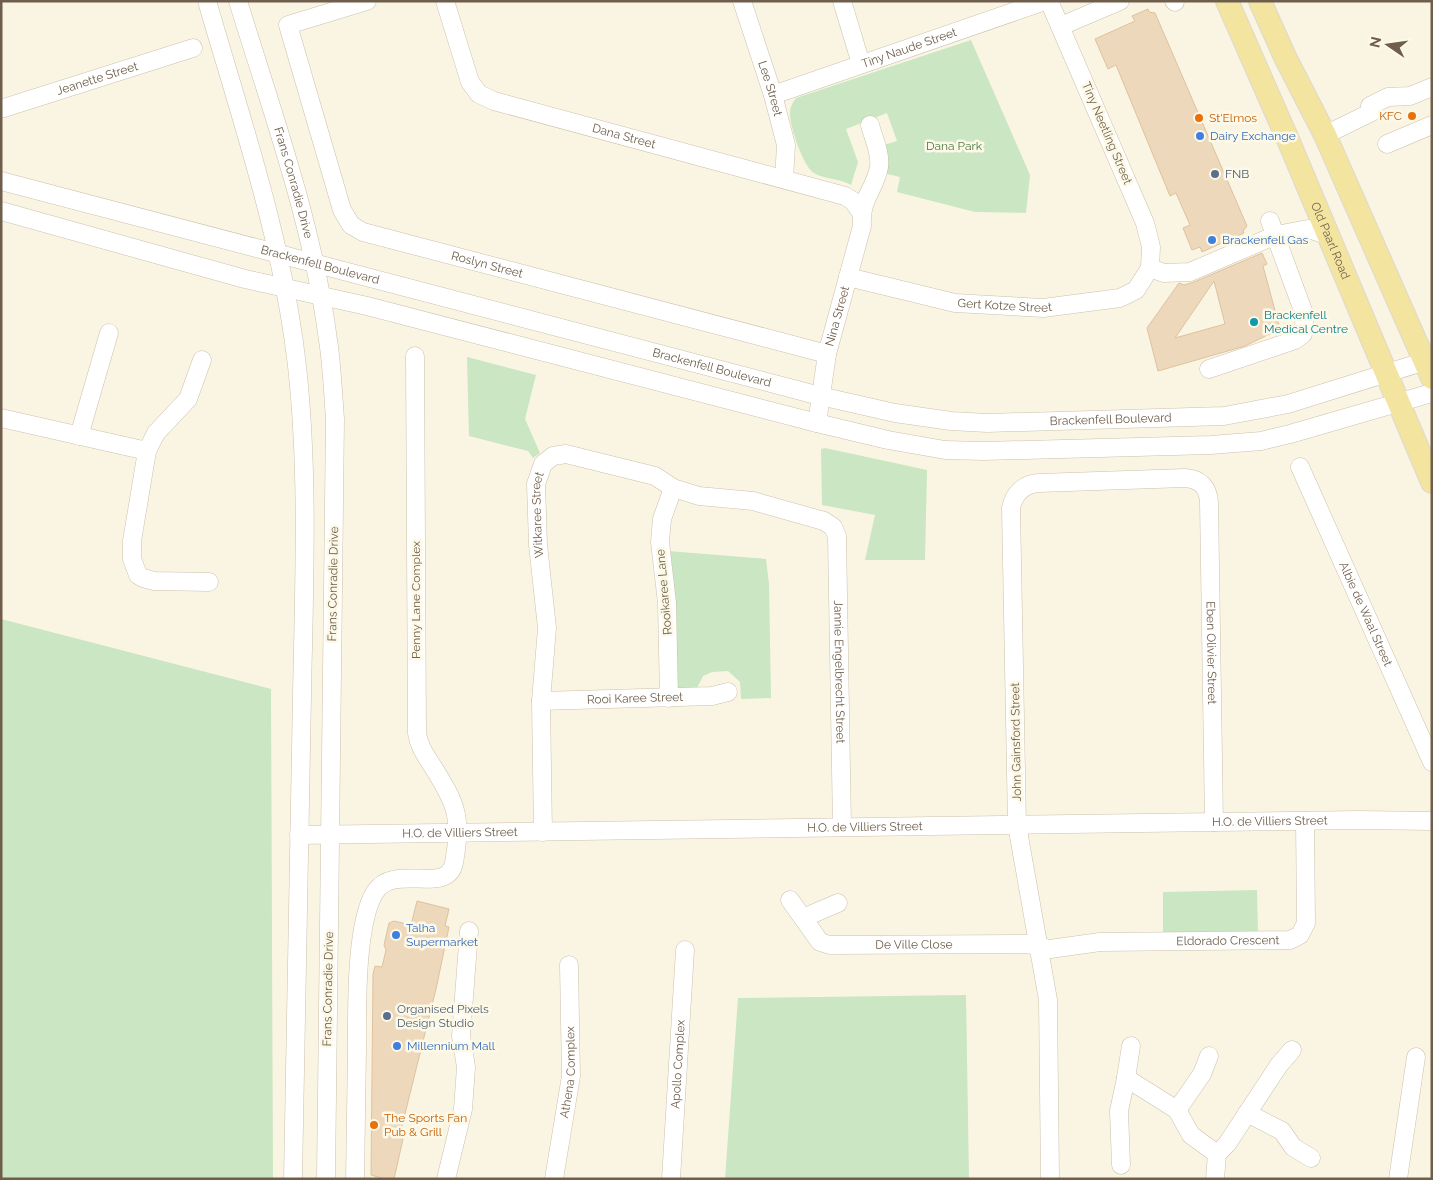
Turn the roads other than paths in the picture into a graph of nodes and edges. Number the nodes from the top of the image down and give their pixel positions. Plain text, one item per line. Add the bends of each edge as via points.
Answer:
1 (207, 1) edge
2 (238, 1) edge
3 (367, 1) edge
4 (445, 1) edge
5 (742, 1) edge
6 (842, 1) edge
7 (1044, 1) edge
8 (1049, 1) edge
9 (1120, 1) edge
10 (1227, 1) edge
11 (1260, 1) edge
12 (1014, 6) edge
13 (1061, 26) junction
14 (193, 48) dead end
15 (862, 64) junction
16 (1432, 87) edge
17 (773, 95) junction
18 (1, 109) edge
19 (870, 125) dead end
20 (1432, 125) edge
21 (1324, 135) junction
22 (1387, 144) dead end
23 (784, 179) junction
24 (1, 181) edge
25 (1, 211) edge
26 (860, 211) junction
27 (1273, 228) junction
28 (1327, 235) junction
29 (278, 254) junction
30 (313, 263) junction
31 (1150, 268) junction
32 (848, 277) junction
33 (284, 287) junction
34 (320, 296) junction
35 (109, 333) dead end
36 (827, 354) junction
37 (415, 356) dead end
38 (202, 360) dead end
39 (1429, 366) edge
40 (1209, 369) dead end
41 (1384, 373) junction
42 (1432, 393) edge
43 (820, 396) junction
44 (1397, 402) junction
45 (2, 421) edge
46 (817, 424) junction
47 (80, 436) junction
48 (147, 451) junction
49 (1300, 467) dead end
50 (1432, 482) edge
51 (1202, 484) joint
52 (673, 488) junction
53 (824, 521) joint
54 (209, 582) dead end
55 (728, 692) dead end
56 (669, 698) junction
57 (541, 701) junction
58 (1432, 762) edge
59 (1305, 821) junction
60 (1432, 821) edge
61 (1214, 822) junction
62 (1017, 825) junction
63 (842, 828) junction
64 (543, 832) junction
65 (457, 834) junction
66 (299, 835) junction
67 (330, 835) junction
68 (790, 900) dead end
69 (838, 903) dead end
70 (803, 918) junction
71 (469, 931) dead end
72 (1038, 947) junction
73 (685, 950) dead end
74 (569, 965) dead end
75 (1131, 1046) dead end
76 (1292, 1050) dead end
77 (1209, 1056) dead end
78 (1416, 1057) dead end
79 (1126, 1078) junction
80 (1177, 1110) junction
81 (1247, 1113) junction
82 (1216, 1154) junction
83 (1311, 1158) dead end
84 (1120, 1165) dead end
85 (356, 1178) edge
86 (293, 1179) edge
87 (326, 1179) edge
88 (446, 1179) edge
89 (554, 1179) edge
90 (671, 1179) edge
91 (1050, 1179) edge
92 (1215, 1179) edge
93 (1398, 1179) edge

1 - 29 street via 268,207
2 - 30 street, Frans Conradie Drive via 304,219
3 - 36 street, Roslyn Street via 288,25 342,210 351,225 363,232
4 - 23 street, Dana Street via 470,82 479,94 494,101
5 - 17 street, Lee Street
6 - 15 street
7 - 12 street, Tiny Naude Street
8 - 13 street, Tiny Neetling Street
9 - 13 street
10 - 28 main road, Old Paarl Road
11 - 21 main road
12 - 15 street, Tiny Naude Street
13 - 31 street, Tiny Neetling Street via 1145,223
14 - 18 street, Jeanette Street
15 - 17 street, Tiny Naude Street
16 - 21 street via 1410,96 1388,97
17 - 23 street, Lee Street via 786,146
19 - 26 street via 879,156 878,166
20 - 22 street
21 - 39 main road
23 - 26 street, Dana Street via 845,196 854,201
24 - 29 street, Brackenfell Boulevard
25 - 33 street
26 - 32 street, Nina Street via 862,226
27 - 28 street via 1308,229
27 - 31 street via 1190,272 1164,273
27 - 40 street via 1305,316 1303,334 1295,340
28 - 41 main road, Old Paarl Road
29 - 30 street, Brackenfell Boulevard
29 - 33 street
30 - 34 street, Frans Conradie Drive
30 - 43 street, Brackenfell Boulevard
31 - 32 street, Gert Kotze Street via 1136,290 1120,298 1043,308 955,304
32 - 36 street, Nina Street
33 - 34 street
33 - 66 street via 297,368 304,469
34 - 46 street
34 - 67 street, Frans Conradie Drive via 328,338 335,420
35 - 47 street
36 - 43 street, Nina Street
37 - 65 street, Penny Lane Complex via 417,733 422,751 452,797 458,818
38 - 48 street via 188,399 156,433
39 - 41 street, Brackenfell Boulevard
41 - 43 street, Brackenfell Boulevard via 1288,404 1224,416 987,423 896,413
41 - 44 main road, Old Paarl Road
42 - 44 street
43 - 46 street, Nina Street
44 - 46 street via 1290,434 1211,445 945,450
44 - 50 main road, Old Paarl Road
45 - 47 street
47 - 48 street
48 - 54 street via 132,541 135,568 144,578 154,581
49 - 58 street, Albie de Waal Street
51 - 61 street, Eben Olivier Street via 1209,495
51 - 62 street, John Gainsford Street via 1185,478 1039,483 1022,488 1014,497 1011,508
52 - 53 street, Witkaree Street via 699,496 753,502
52 - 56 street, Rooikaree Lane via 662,519 660,542 667,603
52 - 57 street, Witkaree Street via 655,476 572,454 559,454 542,464 536,484 538,545 547,628
53 - 63 street, Jannie Engelbrecht Street via 833,527 837,536
55 - 56 street, Rooi Karee Street
56 - 57 street, Rooi Karee Street
57 - 64 street, Witkaree Street
59 - 60 street, H.O. de Villiers Street
59 - 61 street, H.O. de Villiers Street
59 - 72 street, Eldorado Crescent via 1306,923 1295,939 1100,942 1050,949
61 - 62 street, H.O. de Villiers Street
62 - 63 street, H.O. de Villiers Street
62 - 72 street, John Gainsford Street
63 - 64 street, H.O. de Villiers Street
64 - 65 street, H.O. de Villiers Street
65 - 67 street, H.O. de Villiers Street
65 - 85 street, Penny Lane Complex via 453,866 445,875 430,880 388,880 374,894 366,918 358,969
66 - 67 street, H.O. de Villiers Street
66 - 86 street
67 - 87 street, Frans Conradie Drive
68 - 70 street, De Ville Close
69 - 70 street
70 - 72 street, De Ville Close via 820,942 830,945 1026,944
71 - 88 street via 461,1036 466,1067 463,1110
72 - 91 street, John Gainsford Street via 1048,1000
73 - 90 street, Apollo Complex
74 - 89 street, Athena Complex via 571,1076
75 - 79 street
76 - 81 street
77 - 80 street via 1202,1074
78 - 93 street
79 - 80 street
79 - 84 street via 1120,1111
80 - 82 street via 1191,1135
81 - 82 street via 1227,1144
81 - 83 street via 1282,1131 1293,1147
82 - 92 street

